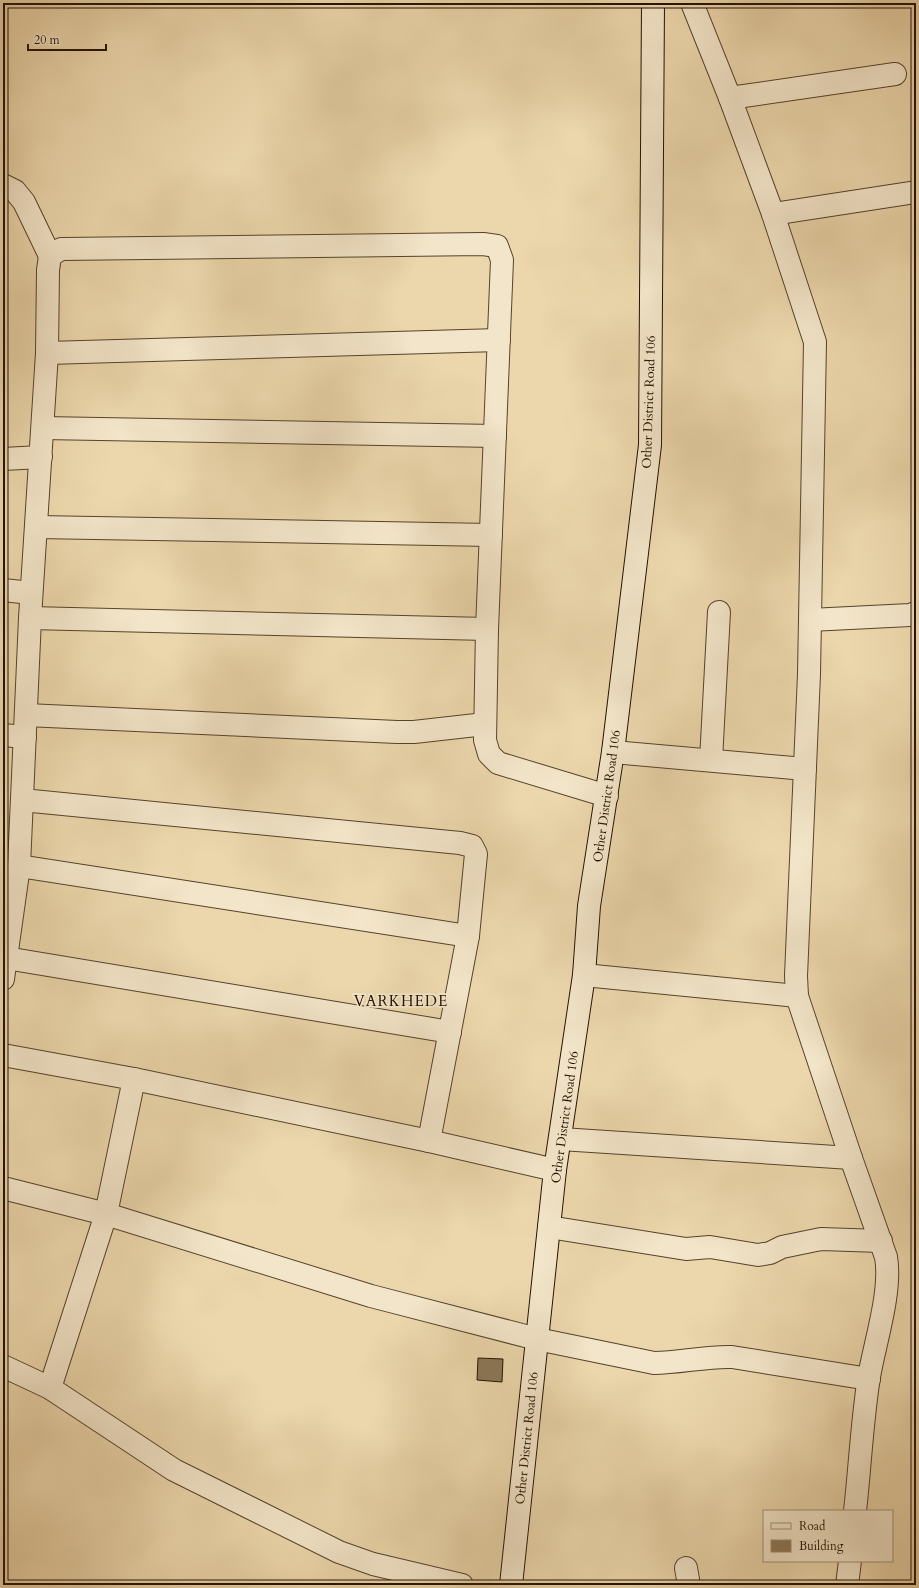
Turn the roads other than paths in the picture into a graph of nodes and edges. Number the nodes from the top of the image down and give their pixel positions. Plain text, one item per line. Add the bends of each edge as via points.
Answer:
1 (653, 3) edge
2 (692, 3) edge
3 (895, 74) dead end
4 (730, 98) junction
5 (3, 185) edge
6 (916, 192) edge
7 (773, 214) junction
8 (50, 256) junction
9 (498, 340) junction
10 (47, 353) junction
11 (43, 428) junction
12 (495, 436) junction
13 (41, 457) junction
14 (3, 460) edge
15 (36, 527) junction
16 (491, 535) junction
17 (3, 590) edge
18 (31, 593) junction
19 (719, 612) dead end
20 (916, 613) edge
21 (30, 618) junction
22 (810, 620) junction
23 (487, 629) junction
24 (26, 715) junction
25 (485, 724) junction
26 (3, 735) edge
27 (25, 737) junction
28 (613, 752) junction
29 (711, 760) junction
30 (805, 769) junction
31 (607, 796) junction
32 (22, 800) junction
33 (12, 822) edge
34 (19, 866) junction
35 (7, 916) edge
36 (468, 936) junction
37 (4, 968) edge
38 (584, 975) junction
39 (797, 996) junction
40 (450, 1032) junction
41 (3, 1055) edge
42 (134, 1080) junction
43 (561, 1139) junction
44 (429, 1141) junction
45 (851, 1158) junction
46 (555, 1170) junction
47 (3, 1188) edge
48 (106, 1214) junction
49 (549, 1226) junction
50 (881, 1241) junction
51 (537, 1339) junction
52 (3, 1366) edge
53 (869, 1379) junction
54 (50, 1388) junction
55 (855, 1510) edge
56 (850, 1562) edge
57 (462, 1585) edge
58 (511, 1585) edge
59 (847, 1585) edge

1 - 28 street, Other District Road 106 via 650,445
2 - 4 street
3 - 4 street
4 - 7 street
5 - 8 street via 15,191 24,202
6 - 7 street
7 - 22 street via 815,342
8 - 9 street via 61,249 298,245 497,246 502,260
8 - 10 street
9 - 10 street
9 - 12 street
10 - 11 street
11 - 12 street
11 - 13 street
12 - 16 street
13 - 14 street
13 - 15 street
15 - 16 street
15 - 18 street
16 - 23 street
17 - 18 street
18 - 21 street
19 - 29 street
20 - 22 street
21 - 23 street
21 - 24 street
22 - 30 street
23 - 25 street
24 - 25 street via 397,732
24 - 27 street
25 - 31 street via 485,740 489,754 498,763
26 - 27 street
27 - 32 street
28 - 29 street
28 - 31 street, Other District Road 106
29 - 30 street
30 - 39 street
31 - 38 street, Other District Road 106 via 589,906
32 - 33 street
32 - 36 street via 472,846 476,854
33 - 34 street
34 - 35 street
34 - 36 street
35 - 37 street
36 - 40 street
37 - 40 street
38 - 39 street
38 - 43 street, Other District Road 106
39 - 45 street
40 - 44 street
41 - 42 street
42 - 44 street
42 - 48 street
43 - 45 street
43 - 46 street, Other District Road 106
44 - 46 street
45 - 50 street
46 - 49 street, Other District Road 106
47 - 48 street
48 - 51 street via 372,1296
48 - 54 street
49 - 50 street via 686,1248 710,1248 758,1255 821,1239
49 - 51 street, Other District Road 106
50 - 53 street via 888,1269
51 - 53 street via 654,1363 732,1356
51 - 58 street, Other District Road 106
52 - 54 street
53 - 55 street
54 - 57 street via 180,1474 339,1552 373,1564
56 - 59 street

